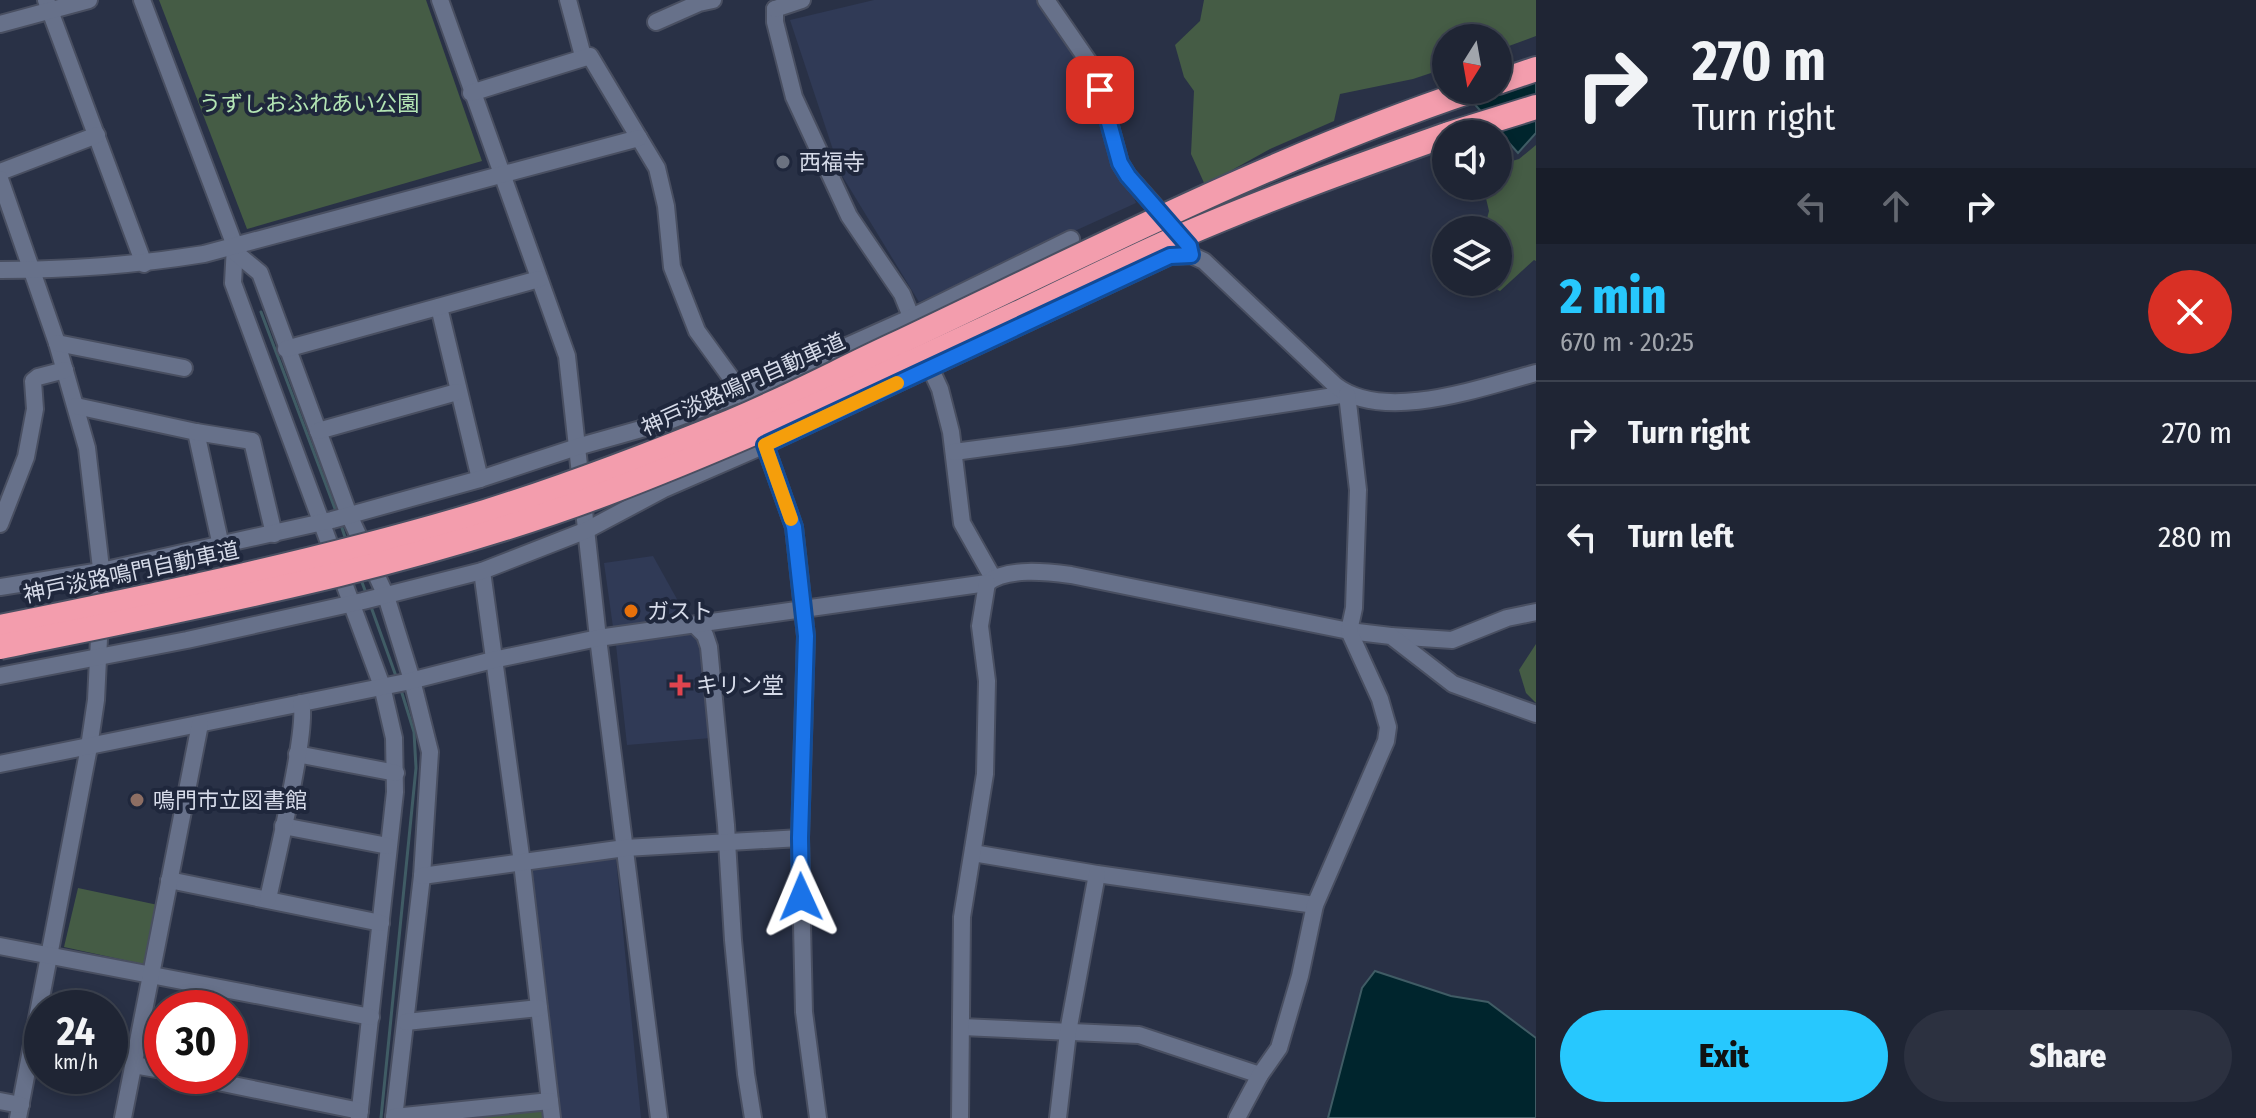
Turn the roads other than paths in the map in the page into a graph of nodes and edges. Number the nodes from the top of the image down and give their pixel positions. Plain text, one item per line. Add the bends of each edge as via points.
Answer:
1 (89, 0) edge
2 (142, 0) edge
3 (440, 0) edge
4 (568, 0) edge
5 (713, 0) edge
6 (802, 0) edge
7 (1046, 0) edge
8 (48, 5) edge
9 (770, 5) edge
10 (656, 22) dead end
11 (0, 24) edge
12 (583, 56) junction
13 (1536, 69) edge
14 (1512, 77) edge
15 (471, 93) junction
16 (1437, 104) edge
17 (1536, 107) edge
18 (1493, 120) edge
19 (97, 135) junction
20 (639, 138) junction
21 (1432, 139) edge
22 (0, 172) edge
23 (504, 175) junction
24 (0, 179) edge
25 (1071, 239) dead end
26 (236, 250) junction
27 (1191, 255) junction
28 (144, 264) junction
29 (0, 270) edge
30 (31, 271) junction
31 (539, 279) junction
32 (439, 307) junction
33 (912, 317) junction
34 (57, 343) junction
35 (286, 349) junction
36 (184, 368) dead end
37 (929, 368) junction
38 (65, 370) junction
39 (1536, 373) edge
40 (457, 392) junction
41 (742, 393) junction
42 (1347, 394) junction
43 (76, 406) junction
44 (318, 431) junction
45 (196, 432) junction
46 (765, 445) junction
47 (577, 447) junction
48 (954, 452) junction
49 (480, 479) junction
50 (337, 519) junction
51 (0, 524) edge
52 (587, 530) junction
53 (274, 534) junction
54 (221, 546) junction
55 (101, 571) junction
56 (482, 571) junction
57 (990, 581) junction
58 (0, 587) edge
59 (369, 600) junction
60 (803, 608) junction
61 (1536, 612) edge
62 (696, 626) junction
63 (0, 627) edge
64 (1349, 631) junction
65 (1391, 636) junction
66 (598, 638) junction
67 (0, 647) edge
68 (98, 655) junction
69 (493, 660) junction
70 (0, 676) edge
71 (398, 683) junction
72 (301, 703) junction
73 (1536, 714) edge
74 (200, 724) junction
75 (89, 747) junction
76 (297, 754) junction
77 (0, 764) edge
78 (396, 773) junction
79 (283, 826) junction
80 (800, 838) junction
81 (726, 842) junction
82 (388, 846) junction
83 (625, 848) junction
84 (973, 853) junction
85 (522, 863) junction
86 (1097, 874) junction
87 (422, 876) junction
88 (169, 880) junction
89 (268, 899) junction
90 (1315, 905) junction
91 (381, 923) junction
92 (0, 946) edge
93 (48, 954) junction
94 (151, 975) junction
95 (539, 1008) junction
96 (371, 1017) junction
97 (406, 1022) junction
98 (962, 1027) junction
99 (1068, 1032) junction
100 (134, 1065) junction
101 (144, 1067) edge
102 (1260, 1075) junction
103 (248, 1089) edge
104 (0, 1101) edge
105 (550, 1101) junction
106 (20, 1112) edge
107 (360, 1114) edge
108 (394, 1117) edge
109 (748, 1117) edge
110 (123, 1118) edge
111 (552, 1118) edge
112 (659, 1118) edge
113 (818, 1118) edge
114 (960, 1118) edge
115 (1058, 1118) edge
116 (1237, 1118) edge

1 - 8 street
2 - 26 street
3 - 15 street
4 - 12 street
5 - 10 street
6 - 9 street
7 - 27 street via 1095,71 1120,163
8 - 11 street
8 - 19 street
9 - 33 street via 794,97 849,216
12 - 15 street
12 - 20 street via 590,56
13 - 14 highway
15 - 23 street
16 - 63 highway, 神戸淡路鳴門自動車道, bridge via 1184,207 734,420 600,473 350,549
17 - 18 highway, 神戸淡路鳴門自動車道
19 - 22 street
19 - 28 street
20 - 23 street
20 - 41 street via 657,168 672,267 697,331
21 - 67 highway, 神戸淡路鳴門自動車道, bridge via 1179,237 755,432 606,493 383,563
23 - 26 street
23 - 31 street
24 - 30 street
25 - 33 street
26 - 28 street
26 - 35 street via 260,273
26 - 50 street via 233,283
27 - 37 street via 1170,256
27 - 42 street via 1204,261
28 - 30 street
29 - 30 street
30 - 34 street
31 - 32 street
31 - 47 street via 567,356
32 - 35 street
32 - 40 street
33 - 37 street
33 - 41 street
34 - 36 street
34 - 38 street
35 - 44 street
37 - 46 street
37 - 48 street via 940,389
38 - 43 street
38 - 51 street via 33,381 35,409 26,457
39 - 42 street via 1422,400 1383,402
40 - 44 street
40 - 49 street
41 - 46 street
41 - 47 street
42 - 48 street
42 - 64 street via 1358,490
43 - 45 street
43 - 55 street via 87,448
44 - 50 street
45 - 53 street via 252,441
45 - 54 street
46 - 52 street
46 - 60 street via 794,527
47 - 49 street
47 - 52 street
48 - 57 street via 962,523
49 - 50 street
50 - 53 street
50 - 59 street
50 - 59 street
52 - 56 street
52 - 66 street
53 - 54 street
54 - 55 street
55 - 58 street
55 - 68 street
56 - 59 street
56 - 69 street
57 - 60 street
57 - 64 street via 1032,571 1071,575
57 - 84 street via 980,626 987,681 985,774
59 - 68 street
59 - 71 street
59 - 71 street
60 - 62 street
60 - 80 street
61 - 65 street via 1452,640
62 - 66 street
62 - 81 street via 709,647
64 - 65 street
64 - 90 street via 1388,727
65 - 73 street via 1453,684
66 - 69 street
66 - 83 street
68 - 70 street
68 - 75 street
69 - 71 street
69 - 85 street
71 - 72 street
71 - 78 street
71 - 87 street via 430,752
72 - 74 street
72 - 76 street
74 - 75 street
74 - 88 street
75 - 77 street
75 - 93 street
76 - 78 street
76 - 79 street
78 - 82 street
79 - 82 street
79 - 89 street
80 - 81 street
80 - 113 street via 804,1012
81 - 83 street
81 - 109 street
82 - 91 street
83 - 85 street
83 - 112 street
84 - 86 street
84 - 98 street via 962,917
85 - 87 street
85 - 95 street
86 - 90 street
86 - 99 street
87 - 97 street
88 - 89 street
88 - 94 street
89 - 91 street
90 - 102 street via 1279,1048
91 - 96 street
92 - 93 street
93 - 94 street
93 - 106 street
94 - 96 street
94 - 100 street
95 - 97 street
95 - 105 street
96 - 107 street
97 - 108 street
98 - 99 street
98 - 114 street
99 - 102 street via 1139,1035
99 - 115 street
100 - 101 street
100 - 110 street
102 - 116 street
103 - 107 street
104 - 106 street
105 - 108 street
105 - 111 street

